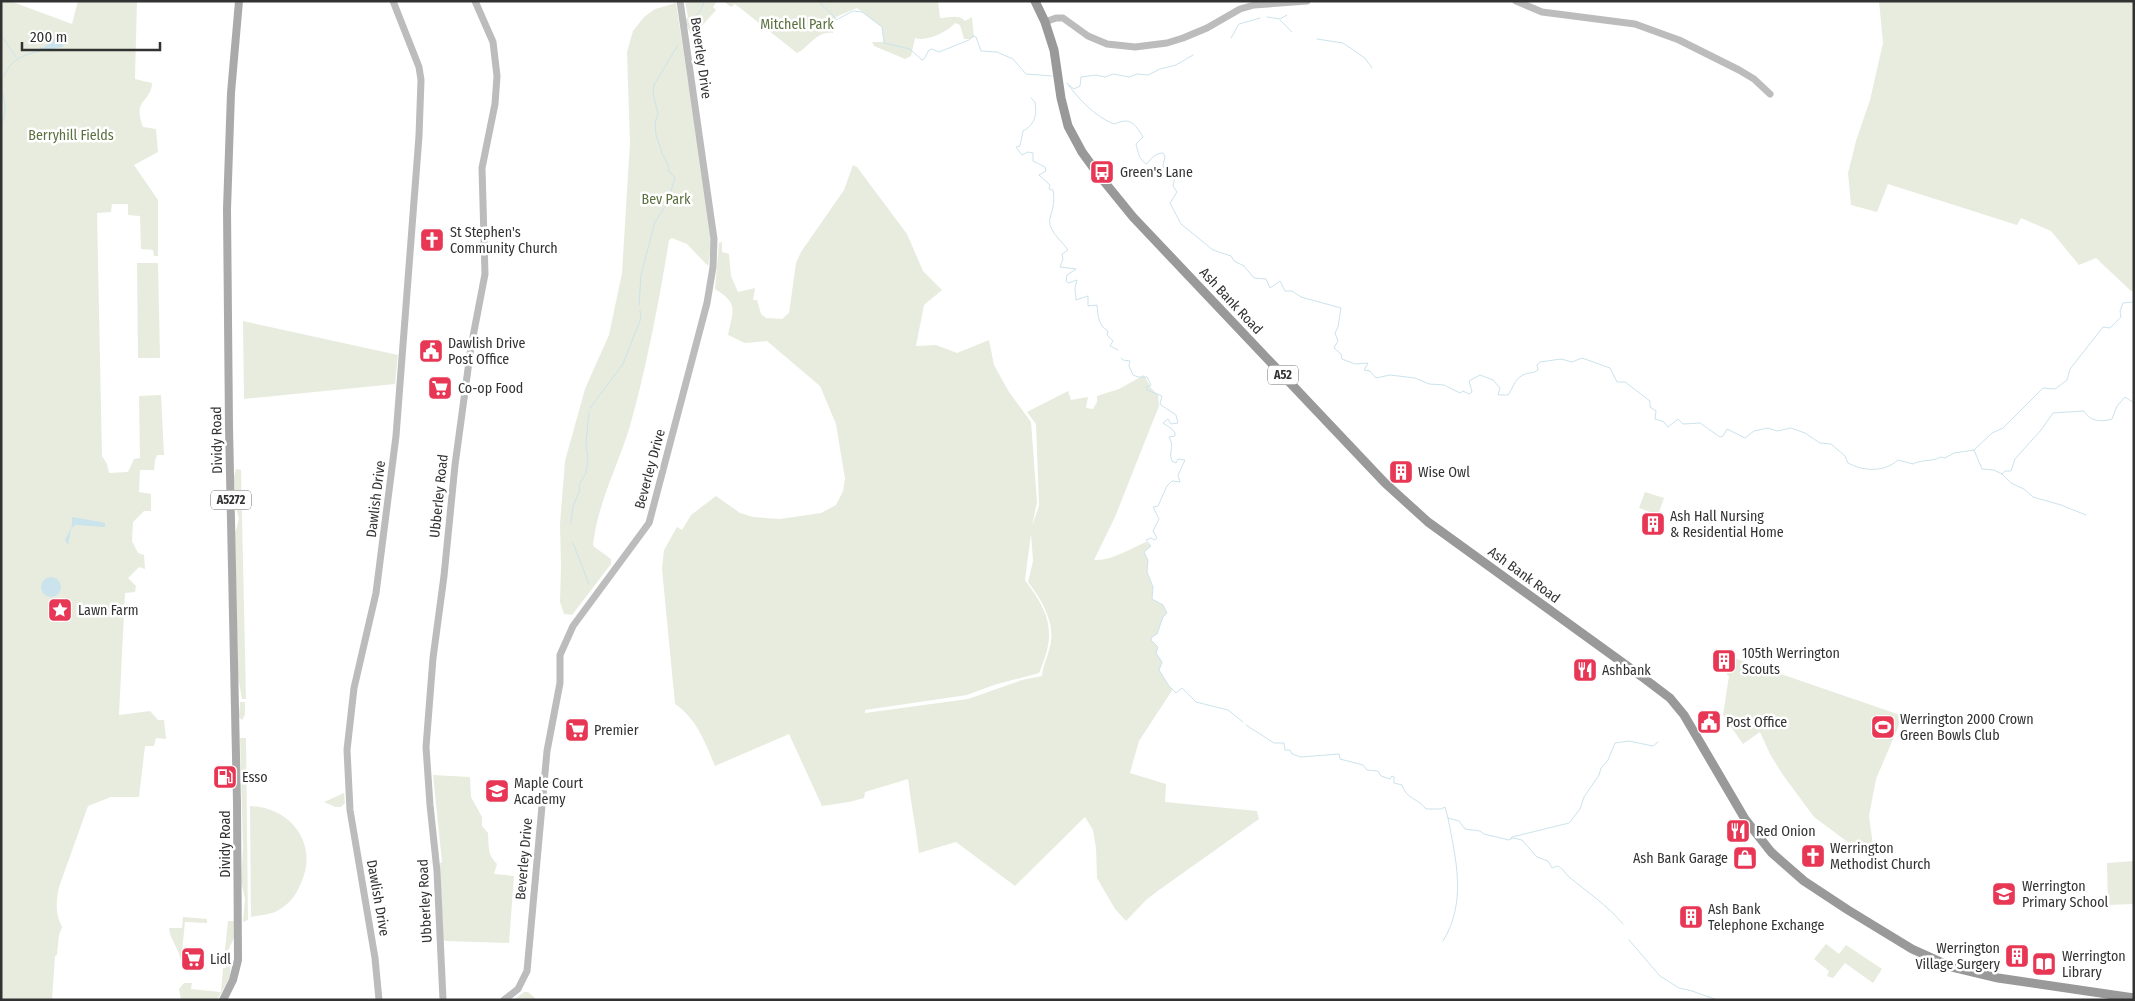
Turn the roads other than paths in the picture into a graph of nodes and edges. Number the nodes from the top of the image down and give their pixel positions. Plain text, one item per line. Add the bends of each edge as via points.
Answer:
1 (239, 1) edge
2 (393, 1) edge
3 (475, 1) edge
4 (680, 1) edge
5 (1036, 1) edge
6 (1307, 1) edge
7 (1516, 1) edge
8 (1045, 22) junction
9 (1770, 94) dead end
10 (2134, 998) edge
11 (225, 999) edge
12 (379, 1000) edge
13 (442, 1000) edge
14 (504, 1000) edge

1 - 11 main road, Dividy Road / A5272 via 231,93 227,209 238,960 234,980
2 - 12 street, Dawlish Drive via 420,73 419,136 396,436 376,593 354,688 348,750 350,810
3 - 13 street, Ubberley Road via 493,42 497,88 482,168 485,274 454,465 426,747 437,871
4 - 14 street, Beverley Drive via 714,239 707,303 649,523 573,626 560,655 560,683 546,751 526,971 518,989
5 - 8 highway, Ash Bank Road / A52
6 - 8 street via 1254,5 1183,38 1135,47 1107,44 1088,36 1063,18
7 - 9 street via 1542,12 1635,24 1680,40 1739,70
8 - 10 highway, Ash Bank Road / A52 via 1054,50 1068,126 1088,159 1133,217 1418,515 1670,698 1688,721 1745,819 1779,860 1848,910 1939,962 1974,974

